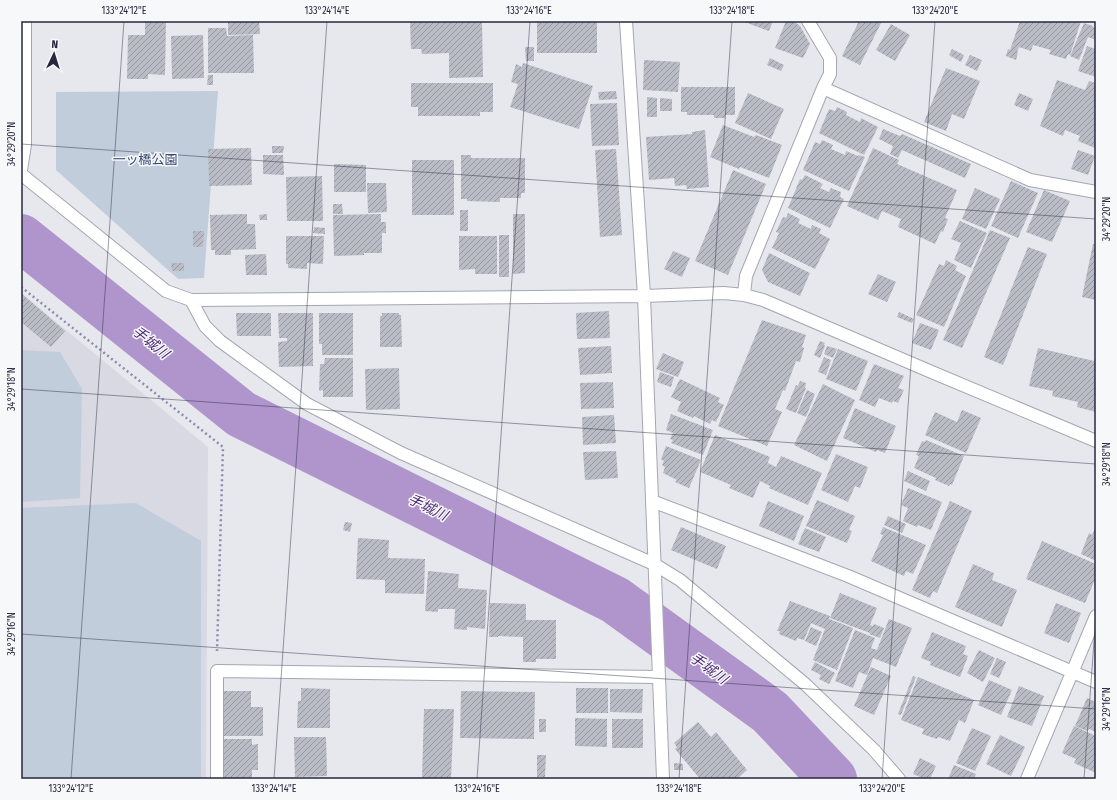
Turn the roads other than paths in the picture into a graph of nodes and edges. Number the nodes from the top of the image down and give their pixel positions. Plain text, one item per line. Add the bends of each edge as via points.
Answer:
1 (25, 21) edge
2 (626, 21) edge
3 (808, 21) edge
4 (823, 88) junction
5 (21, 170) edge
6 (21, 174) edge
7 (1096, 192) edge
8 (744, 295) junction
9 (644, 296) junction
10 (191, 300) junction
11 (1096, 441) edge
12 (652, 501) junction
13 (654, 564) junction
14 (1096, 616) edge
15 (1072, 672) junction
16 (658, 677) junction
17 (1096, 682) edge
18 (217, 779) edge
19 (663, 779) edge
20 (898, 779) edge
21 (1028, 779) edge

1 - 5 street via 25,144
2 - 9 street
3 - 4 street via 830,58 830,74
4 - 7 street via 1030,180
4 - 8 street via 746,276
6 - 10 street via 166,291
8 - 9 street via 724,293
8 - 11 street via 763,300
9 - 10 street
9 - 12 street
10 - 13 street via 205,326 220,341 307,404 401,453
12 - 13 street
12 - 15 street via 848,576
13 - 16 street
13 - 20 street via 680,580 805,684 874,750
14 - 15 street
15 - 17 street
15 - 21 street
16 - 18 street via 217,671
16 - 19 street

